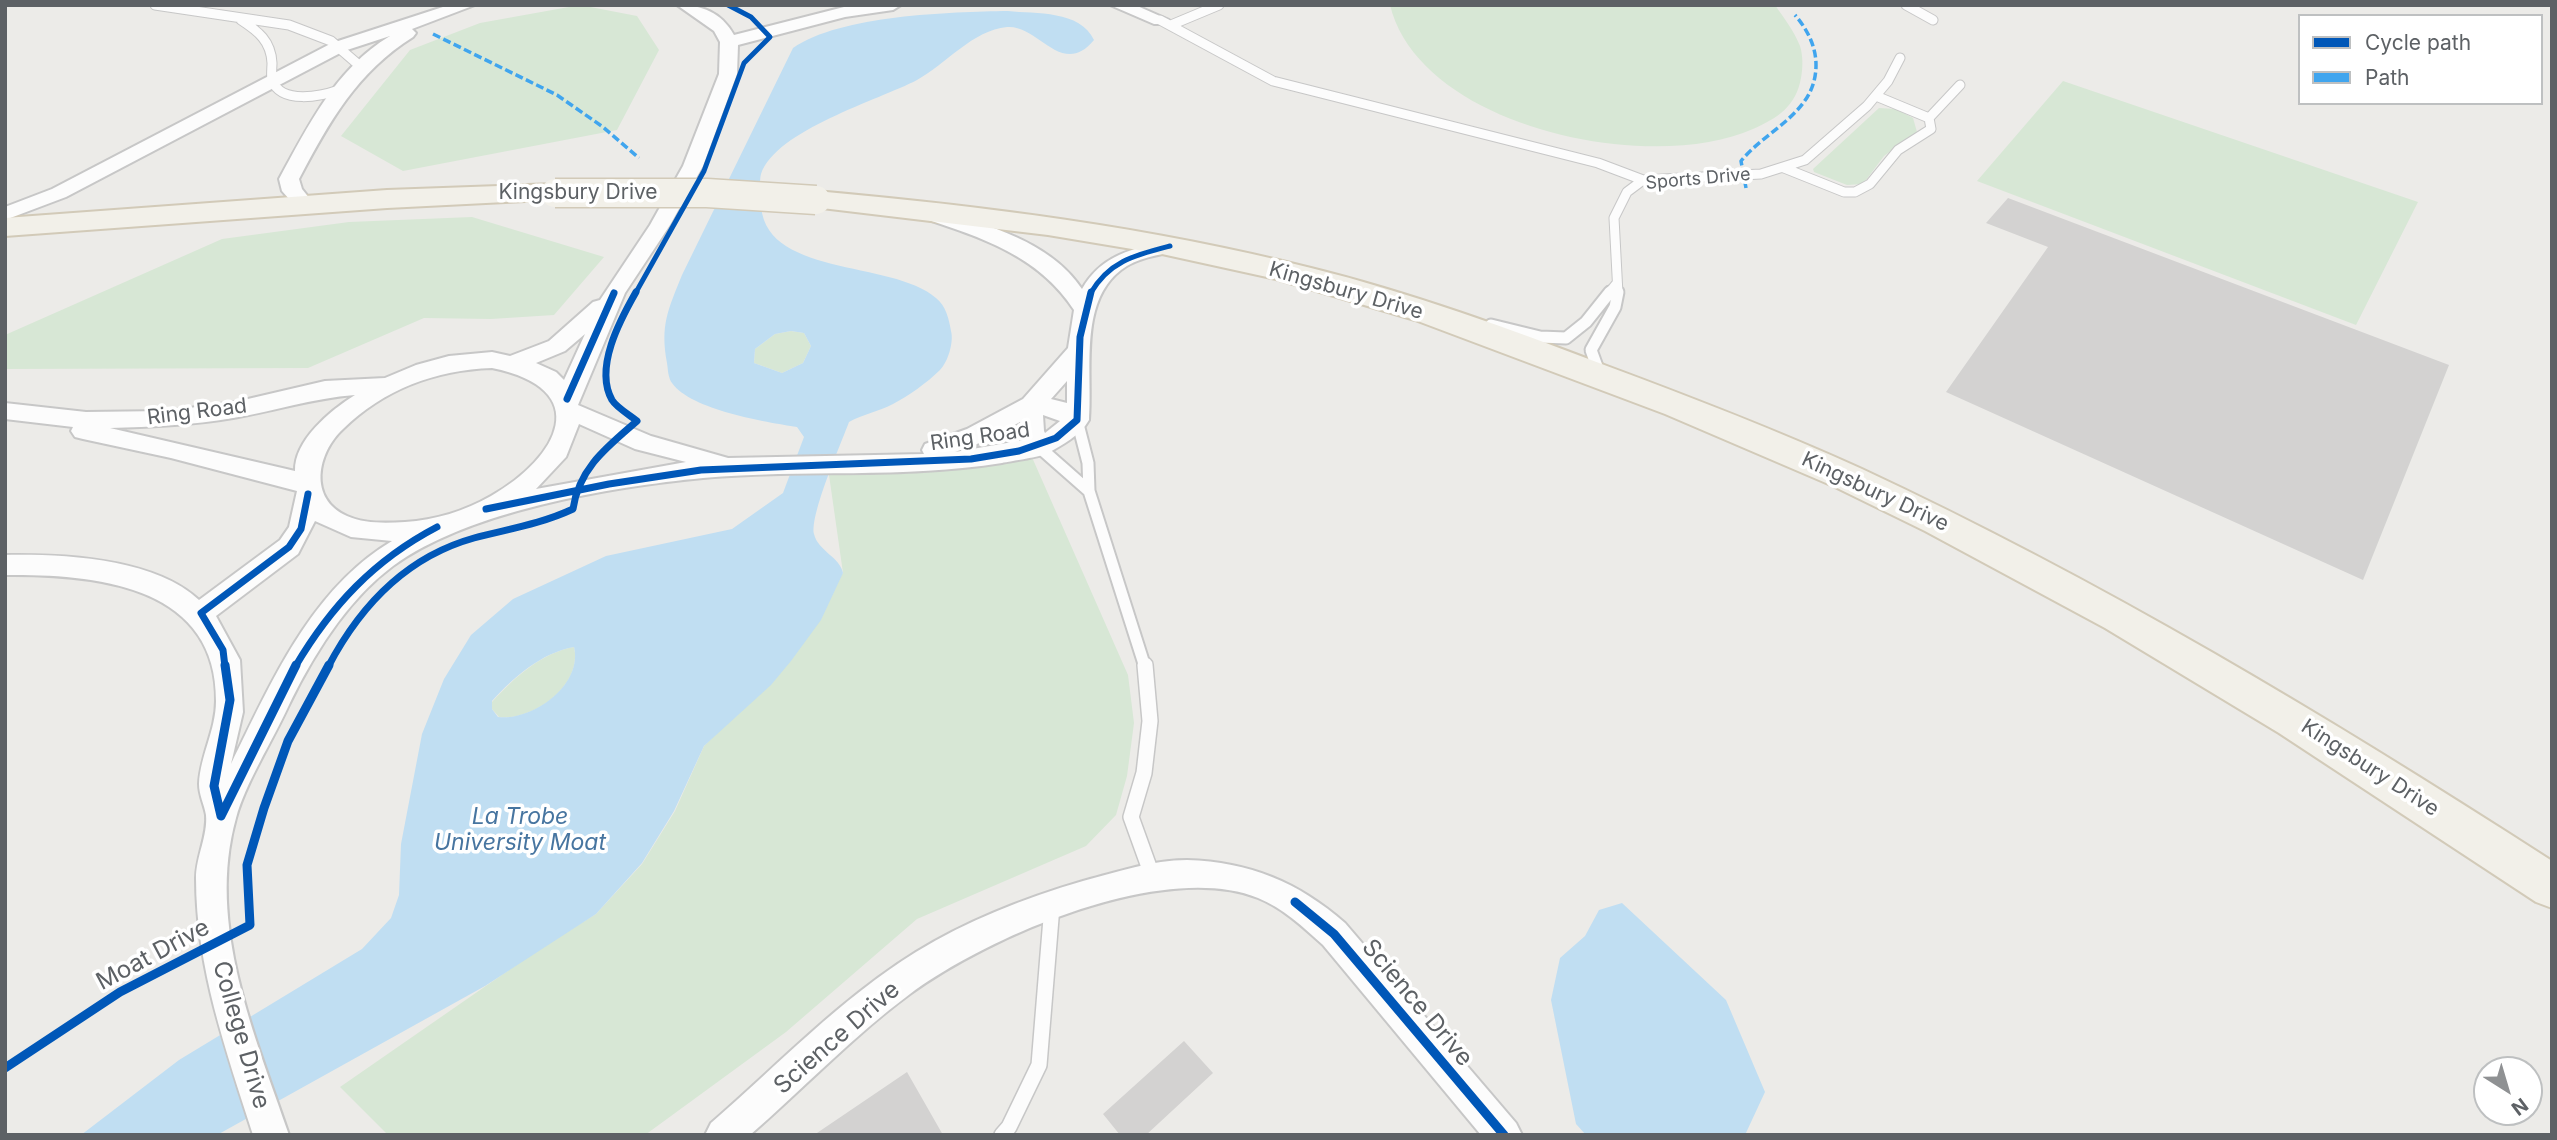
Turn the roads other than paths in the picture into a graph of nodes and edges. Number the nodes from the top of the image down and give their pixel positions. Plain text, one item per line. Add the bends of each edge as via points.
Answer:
1 (155, 5) edge
2 (467, 5) edge
3 (488, 5) edge
4 (685, 5) edge
5 (893, 5) edge
6 (1118, 5) edge
7 (1219, 5) edge
8 (1906, 5) edge
9 (238, 18) junction
10 (1933, 20) dead end
11 (1165, 22) junction
12 (729, 41) junction
13 (338, 47) junction
14 (1900, 58) dead end
15 (360, 66) junction
16 (272, 80) junction
17 (1960, 85) dead end
18 (340, 90) junction
19 (1877, 96) junction
20 (1929, 118) junction
21 (1784, 168) junction
22 (1643, 180) junction
23 (304, 204) junction
24 (909, 208) junction
25 (5, 214) edge
26 (5, 227) edge
27 (1170, 246) junction
28 (1617, 283) junction
29 (614, 293) junction
30 (1084, 309) junction
31 (1432, 315) junction
32 (1080, 348) junction
33 (515, 363) junction
34 (1604, 377) junction
35 (387, 384) junction
36 (568, 405) junction
37 (1031, 405) junction
38 (5, 413) edge
39 (1077, 420) junction
40 (1039, 447) junction
41 (863, 465) junction
42 (733, 466) junction
43 (307, 488) junction
44 (1089, 491) junction
45 (486, 509) junction
46 (437, 527) junction
47 (5, 565) edge
48 (201, 614) junction
49 (220, 817) junction
50 (1153, 878) junction
51 (2552, 887) edge
52 (1052, 906) junction
53 (232, 1014) joint
54 (269, 1133) edge
55 (723, 1135) edge
56 (1002, 1135) edge
57 (1504, 1135) edge

1 - 9 lane
2 - 13 street
3 - 15 street via 413,30
4 - 12 street via 712,19
5 - 12 street
6 - 11 street
7 - 11 lane
8 - 10 lane
9 - 13 lane via 298,25
9 - 16 lane via 260,31 269,44 274,54
11 - 22 lane via 1273,81 1598,163
12 - 29 street via 728,75 693,166
13 - 15 lane
13 - 16 street
14 - 19 lane, Sports Drive
15 - 18 street
16 - 18 lane via 280,89 307,97
16 - 25 street via 59,193
17 - 20 lane
18 - 23 street via 289,179 292,191
19 - 20 lane
19 - 21 lane, Sports Drive via 1819,151
20 - 21 lane via 1931,129 1926,136 1890,156 1872,185 1855,193
21 - 22 lane, Sports Drive via 1761,174
22 - 28 lane, Sports Drive via 1626,191 1612,212
23 - 24 main road, Kingsbury Drive, bridge via 489,193 707,192
23 - 26 main road, Kingsbury Drive
24 - 27 main road, Kingsbury Drive
24 - 30 street via 1014,242 1039,256 1074,290
27 - 30 street via 1113,265 1102,275
27 - 31 main road, Kingsbury Drive via 1278,270
28 - 31 lane via 1581,330 1562,340
28 - 34 lane, Sports Drive via 1615,310 1590,347 1592,363
29 - 33 street via 557,346
29 - 36 street
30 - 32 street
31 - 34 main road, Kingsbury Drive
32 - 37 street, Ring Road
32 - 39 street
33 - 35 street via 467,361
33 - 36 street via 538,370 556,383
34 - 51 main road, Kingsbury Drive via 1845,476 2055,582 2349,752
35 - 38 street, Ring Road via 325,389 235,410 166,419 86,420
35 - 43 street via 353,405 327,430 310,457
36 - 42 street, Ring Road via 644,443
36 - 45 street via 567,430 557,451 516,493
37 - 39 street, Ring Road via 1055,408
37 - 40 street, Ring Road via 1032,431
37 - 41 street, Ring Road via 952,445
38 - 43 street, Ring Road via 171,449
39 - 40 street, Ring Road via 1072,430
39 - 44 lane via 1088,463
40 - 41 street, Ring Road via 940,462
40 - 44 lane
41 - 42 street, Ring Road
42 - 45 street, Ring Road via 632,478
43 - 46 street via 325,515 353,529 392,533
43 - 48 street via 302,529 289,547
44 - 50 lane via 1144,665 1150,721 1132,826
45 - 46 street
46 - 49 street, College Drive via 382,560 343,598 290,674
47 - 48 street, College Drive via 53,563 101,569 165,592
48 - 49 street, College Drive via 223,650 230,700 214,786
49 - 53 street, College Drive via 211,911
50 - 52 street, Science Drive
50 - 57 street, Science Drive via 1168,874 1243,880 1286,897 1315,916
52 - 55 street, Science Drive via 987,930 925,964 866,1009
52 - 56 lane via 1039,1065
53 - 54 street, College Drive

